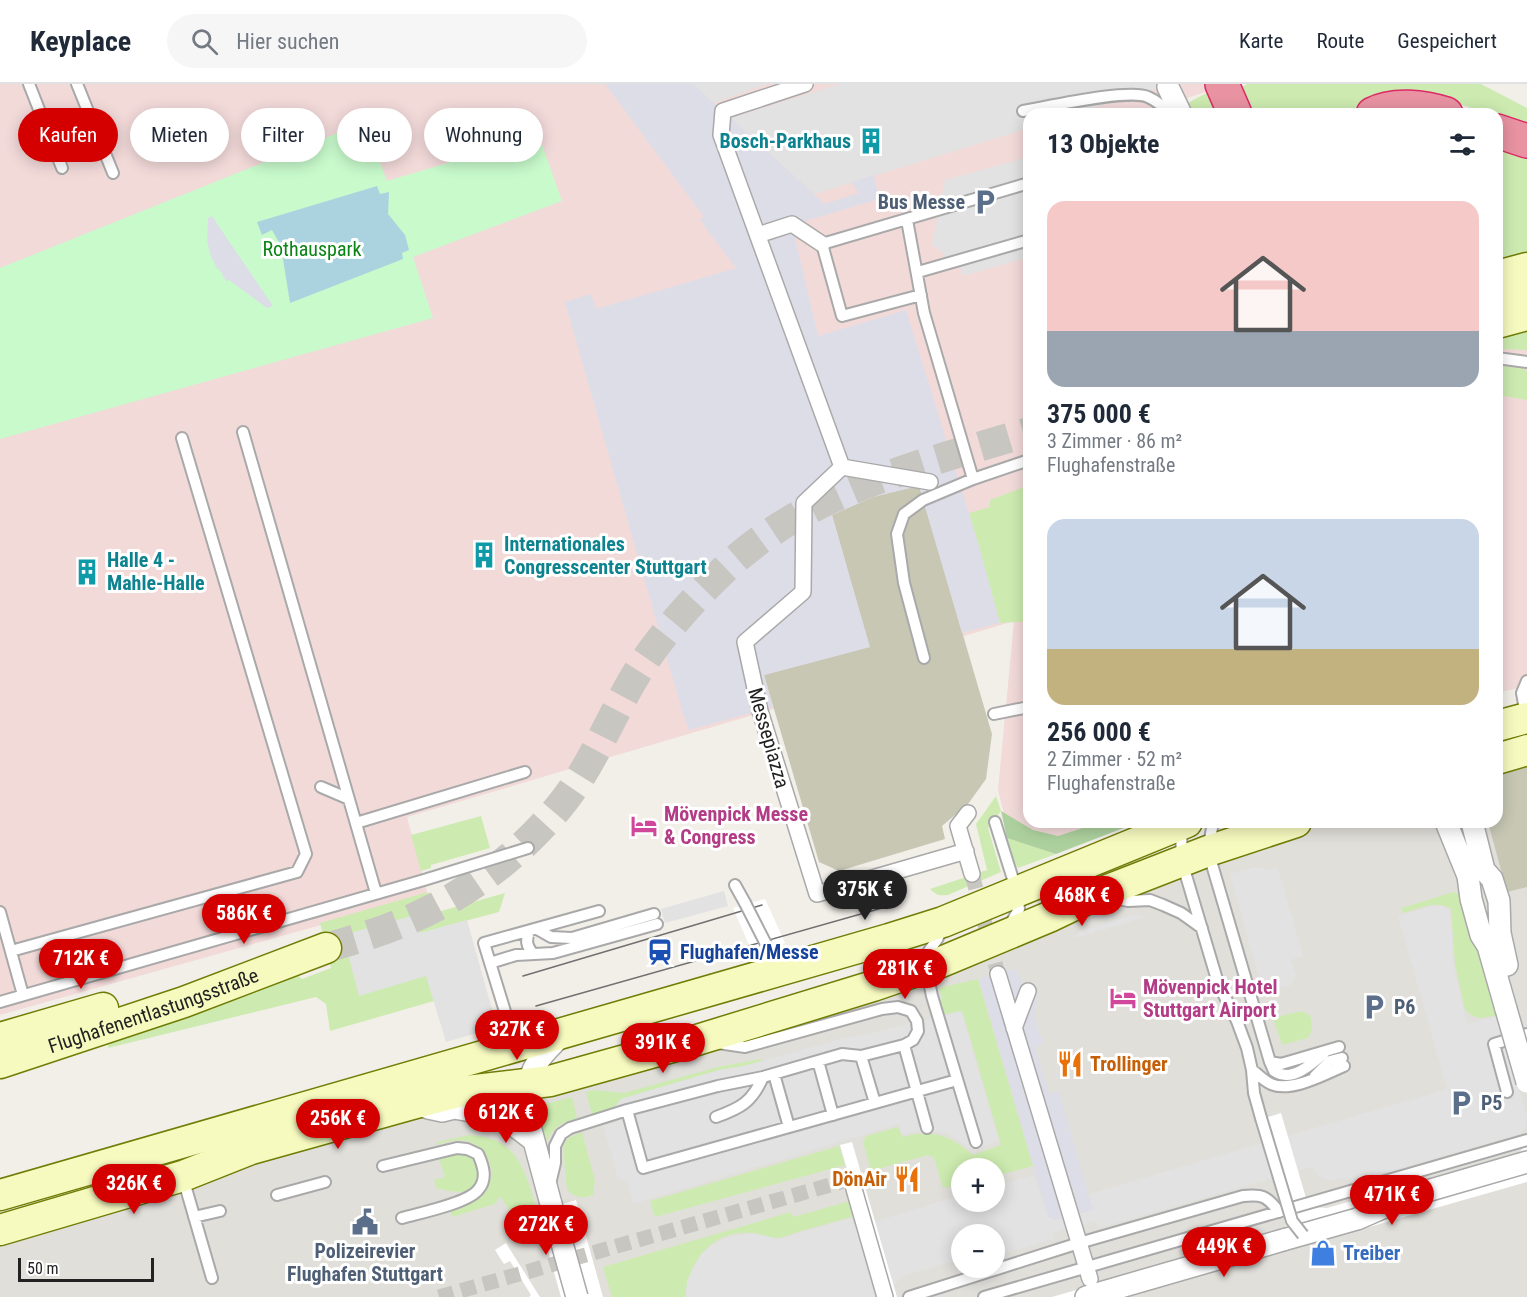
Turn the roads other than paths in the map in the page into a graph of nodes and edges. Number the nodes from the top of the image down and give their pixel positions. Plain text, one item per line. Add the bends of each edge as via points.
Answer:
1 (29, 84) edge
2 (77, 84) edge
3 (805, 84) edge
4 (1222, 84) edge
5 (1168, 87) dead end
6 (1040, 108) edge
7 (1164, 108) edge
8 (1178, 108) edge
9 (1232, 108) edge
10 (1395, 108) edge
11 (1411, 108) edge
12 (1503, 133) edge
13 (1527, 141) edge
14 (62, 168) dead end
15 (113, 173) dead end
16 (1023, 185) edge
17 (907, 220) junction
18 (758, 235) junction
19 (1023, 242) edge
20 (822, 244) junction
21 (918, 272) junction
22 (1517, 291) edge
23 (921, 295) junction
24 (1503, 313) edge
25 (1503, 359) edge
26 (1527, 362) edge
27 (243, 432) dead end
28 (182, 438) dead end
29 (1023, 462) edge
30 (842, 467) junction
31 (973, 479) junction
32 (930, 482) dead end
33 (924, 658) dead end
34 (1527, 681) edge
35 (1023, 708) edge
36 (994, 714) dead end
37 (1527, 718) edge
38 (1503, 724) edge
39 (1527, 750) edge
40 (1503, 757) edge
41 (525, 772) dead end
42 (321, 787) dead end
43 (349, 799) junction
44 (968, 813) dead end
45 (995, 822) dead end
46 (356, 823) junction
47 (1207, 828) edge
48 (1261, 828) edge
49 (1449, 828) edge
50 (1473, 828) edge
51 (1192, 840) edge
52 (528, 848) dead end
53 (966, 851) junction
54 (972, 874) tunnel mouth
55 (1477, 877) junction
56 (735, 885) dead end
57 (1017, 892) junction
58 (376, 893) junction
59 (1095, 895) junction
60 (599, 911) dead end
61 (0, 912) edge
62 (943, 922) junction
63 (1202, 928) junction
64 (533, 930) junction
65 (1005, 935) junction
66 (6, 946) edge
67 (533, 954) junction
68 (488, 957) junction
69 (773, 959) junction
70 (927, 967) junction
71 (998, 974) tunnel mouth
72 (1500, 987) junction
73 (1028, 991) dead end
74 (23, 995) junction
75 (0, 1002) edge
76 (852, 1005) junction
77 (631, 1012) junction
78 (1014, 1028) junction
79 (564, 1033) junction
80 (1527, 1034) edge
81 (0, 1038) edge
82 (904, 1045) junction
83 (516, 1046) junction
84 (861, 1056) junction
85 (818, 1061) junction
86 (0, 1063) edge
87 (615, 1063) junction
88 (1252, 1070) junction
89 (774, 1074) junction
90 (763, 1077) junction
91 (957, 1080) junction
92 (1527, 1082) edge
93 (527, 1085) junction
94 (917, 1091) junction
95 (1508, 1092) dead end
96 (875, 1103) junction
97 (412, 1104) junction
98 (627, 1110) junction
99 (833, 1114) junction
100 (716, 1117) dead end
101 (789, 1127) junction
102 (927, 1128) dead end
103 (533, 1140) junction
104 (1527, 1140) edge
105 (976, 1143) dead end
106 (1527, 1162) edge
107 (383, 1166) dead end
108 (167, 1167) junction
109 (326, 1182) dead end
110 (854, 1189) dead end
111 (0, 1195) edge
112 (277, 1195) dead end
113 (550, 1198) junction
114 (220, 1211) dead end
115 (1279, 1212) junction
116 (194, 1217) junction
117 (402, 1218) dead end
118 (1, 1230) edge
119 (1302, 1235) junction
120 (1079, 1243) junction
121 (212, 1278) dead end
122 (1087, 1281) edge
123 (577, 1297) edge
124 (885, 1297) edge
125 (909, 1297) edge
126 (984, 1297) edge

1 - 14 lane
2 - 15 lane
3 - 18 street via 723,111 722,135
4 - 9 highway
5 - 8 street
6 - 7 lane via 1132,94 1147,96
10 - 11 highway
12 - 13 highway
16 - 17 lane
17 - 20 lane
17 - 21 lane
18 - 20 street via 792,224
18 - 30 street
19 - 21 lane
20 - 23 lane via 842,316
21 - 23 lane
22 - 24 main road
23 - 31 lane
25 - 26 lane
27 - 43 lane
28 - 66 lane via 306,854 297,872
29 - 31 lane
30 - 32 street
30 - 53 street, Messepiazza via 804,503 803,592 745,642 760,711 816,894
31 - 33 lane via 923,500 904,514 897,534 904,583
34 - 37 lane via 1522,693
35 - 36 lane
37 - 38 main road
39 - 40 main road
41 - 46 lane
42 - 43 lane
43 - 46 lane
44 - 53 street via 958,826
45 - 57 lane
46 - 58 lane
47 - 51 lane
48 - 51 main road
49 - 55 street
50 - 55 street
51 - 57 main road
51 - 59 main road
51 - 63 lane
51 - 88 lane via 1270,1062 1281,1064 1327,1051 1341,1057 1311,1080 1287,1087 1270,1084
52 - 58 lane
53 - 54 street
55 - 72 street via 1472,899
55 - 72 street via 1492,879 1499,901 1500,933 1509,973
56 - 69 lane, bridge
57 - 62 main road
57 - 65 lane via 1019,909
58 - 74 lane
59 - 63 lane via 1150,900
59 - 65 main road
60 - 64 lane
61 - 66 lane
62 - 69 main road
62 - 70 lane via 939,940 927,951
63 - 88 lane via 1216,978 1242,1032
64 - 67 lane via 526,940
64 - 67 lane via 551,937 572,938 655,919 553,953
64 - 68 lane via 484,943
65 - 70 main road
66 - 74 lane
67 - 68 lane
68 - 83 lane
69 - 77 main road
70 - 76 main road
70 - 91 lane
71 - 78 street
72 - 92 street, bridge
73 - 78 street
74 - 75 lane
76 - 82 lane via 910,1011 918,1031
76 - 87 main road
77 - 79 main road
77 - 87 main road via 617,1036 612,1053
78 - 120 street
79 - 83 main road
79 - 93 street via 542,1055
80 - 95 lane via 1494,1044
81 - 86 main road, Flughafenentlastungsstraße via 326,948 184,1002
82 - 84 lane
82 - 94 lane
83 - 108 main road
84 - 85 lane via 842,1054
84 - 96 lane
85 - 89 lane
85 - 99 lane
87 - 93 main road
88 - 119 lane, bridge via 1254,1093 1292,1221
89 - 90 lane
89 - 101 lane
90 - 98 lane
90 - 100 lane via 757,1092 746,1103
91 - 94 lane
91 - 105 lane
93 - 97 main road via 458,1092
93 - 103 street via 527,1115
94 - 96 lane
94 - 102 lane
96 - 99 lane
97 - 103 street via 442,1111 454,1108 488,1114
97 - 108 main road via 251,1149
98 - 101 lane via 643,1168
98 - 113 lane via 561,1134 555,1146
99 - 101 lane
103 - 113 street
104 - 115 lane
106 - 119 street via 1410,1196 1357,1219
107 - 117 lane via 457,1148 478,1154 484,1167 484,1180 466,1199
108 - 111 main road
108 - 116 lane
108 - 118 main road
109 - 112 lane
110 - 124 street
113 - 123 street, bridge
114 - 116 lane
115 - 120 lane via 1258,1194 1243,1196
115 - 122 lane
116 - 121 lane
119 - 122 street, bridge
120 - 122 street
120 - 125 lane
122 - 126 lane

